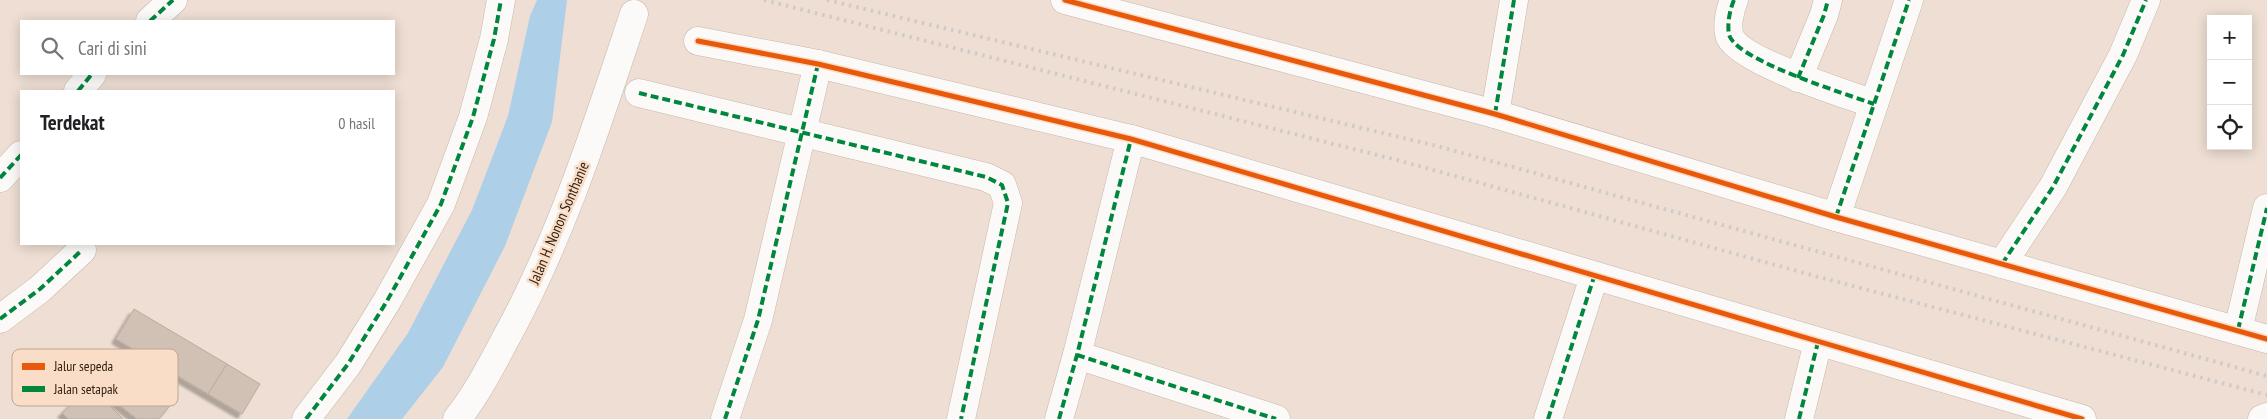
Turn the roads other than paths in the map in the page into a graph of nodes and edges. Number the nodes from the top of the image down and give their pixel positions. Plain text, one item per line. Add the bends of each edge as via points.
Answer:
1 (173, 0) edge
2 (501, 0) edge
3 (1065, 0) edge
4 (1514, 0) edge
5 (1734, 0) edge
6 (1828, 0) edge
7 (1909, 0) edge
8 (2146, 0) edge
9 (1095, 3) edge
10 (634, 14) dead end
11 (151, 20) edge
12 (698, 41) dead end
13 (818, 64) junction
14 (91, 75) edge
15 (1798, 78) junction
16 (79, 90) edge
17 (638, 94) dead end
18 (1874, 104) junction
19 (1495, 114) junction
20 (803, 134) junction
21 (1131, 139) junction
22 (20, 156) edge
23 (0, 178) edge
24 (2267, 208) edge
25 (1836, 217) junction
26 (82, 250) dead end
27 (2002, 264) junction
28 (1594, 277) junction
29 (0, 319) edge
30 (2238, 330) junction
31 (2267, 339) edge
32 (1818, 342) junction
33 (1077, 355) junction
34 (2267, 417) edge
35 (306, 419) edge
36 (457, 419) edge
37 (725, 419) edge
38 (961, 419) edge
39 (1059, 419) edge
40 (1276, 419) edge
41 (1548, 419) edge
42 (1799, 419) edge
43 (2082, 419) edge
44 (2262, 419) edge

1 - 11 street
2 - 35 street via 473,117 441,204 348,364
3 - 9 street
4 - 19 street
5 - 15 street via 1729,36 1737,47
6 - 15 street
7 - 18 street
8 - 27 street via 2123,55 2053,187
9 - 19 street
10 - 36 street, Jalan H. Nonon Sonthanie via 585,163 528,295 472,400
12 - 13 street
13 - 20 street
13 - 21 street
14 - 16 street
15 - 18 street
17 - 20 street
18 - 25 street
19 - 25 street
20 - 37 street via 758,320
20 - 38 street via 986,177 1002,185 1008,203
21 - 28 street
21 - 33 street
22 - 23 street
24 - 30 street
25 - 27 street
26 - 29 street via 40,290
27 - 30 street
28 - 32 street
28 - 41 street
30 - 31 street
32 - 42 street
32 - 43 street
33 - 39 street
33 - 40 street
34 - 44 street

